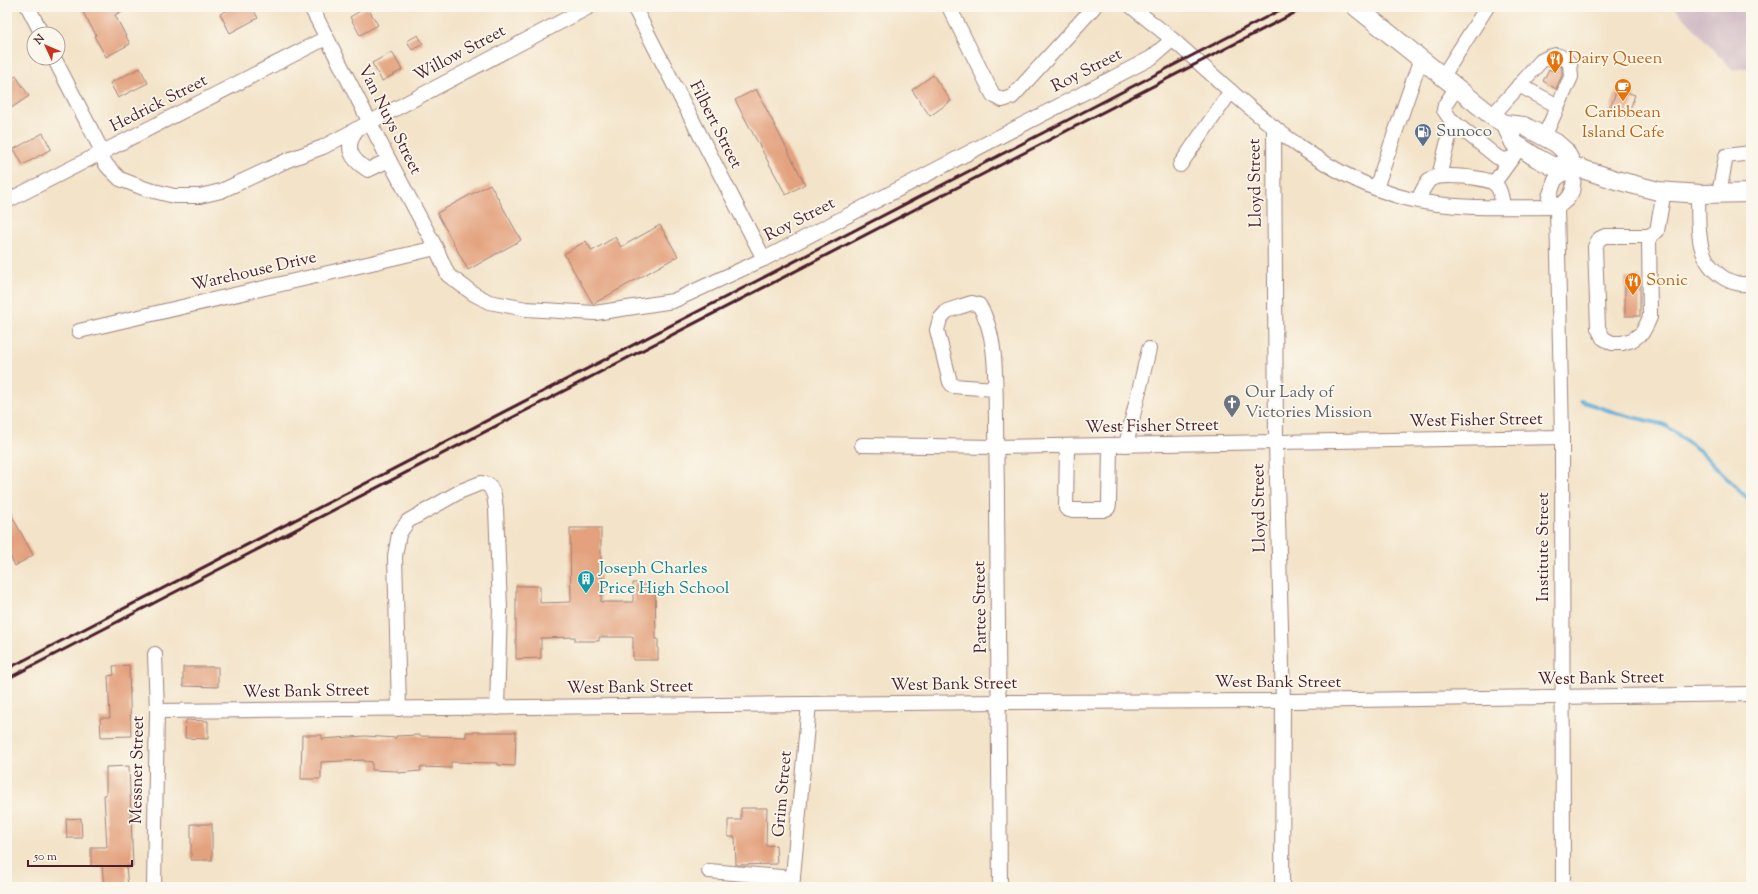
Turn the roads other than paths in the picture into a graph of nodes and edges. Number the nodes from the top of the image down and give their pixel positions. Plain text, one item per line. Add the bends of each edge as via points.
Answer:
1 (28, 7) edge
2 (311, 7) edge
3 (589, 7) edge
4 (634, 7) edge
5 (949, 7) edge
6 (1094, 7) edge
7 (1132, 7) edge
8 (1356, 7) edge
9 (1487, 7) edge
10 (38, 26) edge
11 (326, 38) junction
12 (1172, 40) junction
13 (1421, 58) junction
14 (58, 66) edge
15 (1443, 76) junction
16 (1519, 86) junction
17 (1457, 87) junction
18 (1231, 91) junction
19 (1558, 106) junction
20 (1498, 120) junction
21 (1453, 121) junction
22 (370, 122) junction
23 (1274, 127) junction
24 (357, 129) junction
25 (1544, 137) junction
26 (1516, 153) junction
27 (1751, 153) edge
28 (102, 154) junction
29 (389, 160) junction
30 (1180, 165) dead end
31 (1573, 166) junction
32 (1439, 176) junction
33 (1494, 183) junction
34 (1376, 188) junction
35 (1664, 191) junction
36 (1751, 193) edge
37 (1698, 194) junction
38 (1719, 194) junction
39 (1418, 200) junction
40 (7, 201) edge
41 (1504, 207) junction
42 (1557, 207) junction
43 (1649, 236) junction
44 (436, 248) junction
45 (764, 259) junction
46 (1751, 284) edge
47 (79, 331) dead end
48 (1149, 349) dead end
49 (995, 389) junction
50 (1562, 437) junction
51 (1276, 443) junction
52 (862, 445) dead end
53 (1126, 445) junction
54 (1067, 446) junction
55 (1110, 446) junction
56 (996, 447) junction
57 (155, 654) dead end
58 (1751, 694) edge
59 (1562, 698) junction
60 (1000, 702) junction
61 (1283, 702) junction
62 (809, 704) junction
63 (497, 708) junction
64 (399, 709) junction
65 (157, 712) junction
66 (709, 872) dead end
67 (792, 883) edge
68 (154, 887) edge
69 (1000, 887) edge
70 (1282, 887) edge
71 (1563, 887) edge

1 - 10 street
2 - 11 street, Van Nuys Street
3 - 22 street, Willow Street
4 - 45 street, Filbert Street
5 - 6 street via 993,95 1002,100 1012,97
7 - 12 street
8 - 13 main road
9 - 15 street
11 - 22 street, Van Nuys Street
11 - 28 street, Hedrick Street
12 - 18 street
12 - 45 street, Roy Street via 1151,58
13 - 15 main road
13 - 34 street
14 - 28 street, Willow Street
15 - 17 main road
16 - 19 street
16 - 19 street via 1549,57 1565,58 1570,64 1571,77
16 - 20 street
17 - 20 main road
17 - 21 street via 1445,105 1446,114
18 - 23 street
18 - 30 street
19 - 25 street
20 - 25 main road via 1524,126
20 - 26 main road via 1514,143
21 - 26 street via 1497,157 1505,160
21 - 32 street
22 - 24 street, Willow Street
22 - 29 street, Van Nuys Street
23 - 34 street via 1330,165
23 - 51 street, Lloyd Street
24 - 28 street, Willow Street via 323,147 222,190 200,196 174,196 120,179 107,166
24 - 29 street via 350,138 350,147 353,158 360,166 368,170
25 - 31 main road via 1566,151
26 - 31 main road via 1552,166
26 - 33 street
27 - 38 street via 1726,156
28 - 40 street, Hedrick Street
29 - 44 street, Van Nuys Street
31 - 35 main road via 1616,180
31 - 42 street via 1574,184 1568,200
31 - 42 street, Institute Street via 1555,180 1549,197
32 - 33 street via 1473,178
32 - 39 street via 1431,180
33 - 41 street via 1498,187
34 - 39 street
35 - 37 main road
35 - 43 street via 1657,231
36 - 38 main road
37 - 38 main road
37 - 46 street via 1700,242 1707,263 1732,283
39 - 41 street via 1452,205
41 - 42 street
42 - 50 street, Institute Street
43 - 43 street via 1605,236 1599,239 1595,247 1598,328 1603,338 1612,342 1632,340 1642,333 1650,317
44 - 45 street, Roy Street via 448,274 489,302 526,309 594,313 673,301
44 - 47 street, Warehouse Drive
48 - 53 street
49 - 49 street, Partee Street via 990,333 984,314 978,305 972,303 947,311 940,319 937,330 950,382 953,386
49 - 56 street, Partee Street
50 - 51 street, West Fisher Street
50 - 59 street, Institute Street
51 - 53 street, West Fisher Street
51 - 61 street, Lloyd Street
52 - 56 street, West Fisher Street
53 - 55 street, West Fisher Street
54 - 55 street, West Fisher Street
54 - 55 street via 1066,508 1103,510 1108,508 1109,504
54 - 56 street, West Fisher Street
56 - 60 street, Partee Street
57 - 65 street, Messner Street
58 - 59 street, West Bank Street
59 - 61 street, West Bank Street
59 - 71 street, Institute Street
60 - 61 street, West Bank Street
60 - 62 street, West Bank Street
60 - 69 street, Partee Street
61 - 70 street, Lloyd Street
62 - 63 street, West Bank Street
62 - 67 street, Grim Street
63 - 64 street, West Bank Street
63 - 64 street via 499,561 494,495 489,485 481,484 461,491 408,521 399,534 395,556
64 - 65 street, West Bank Street
65 - 68 street, Messner Street
66 - 67 street

